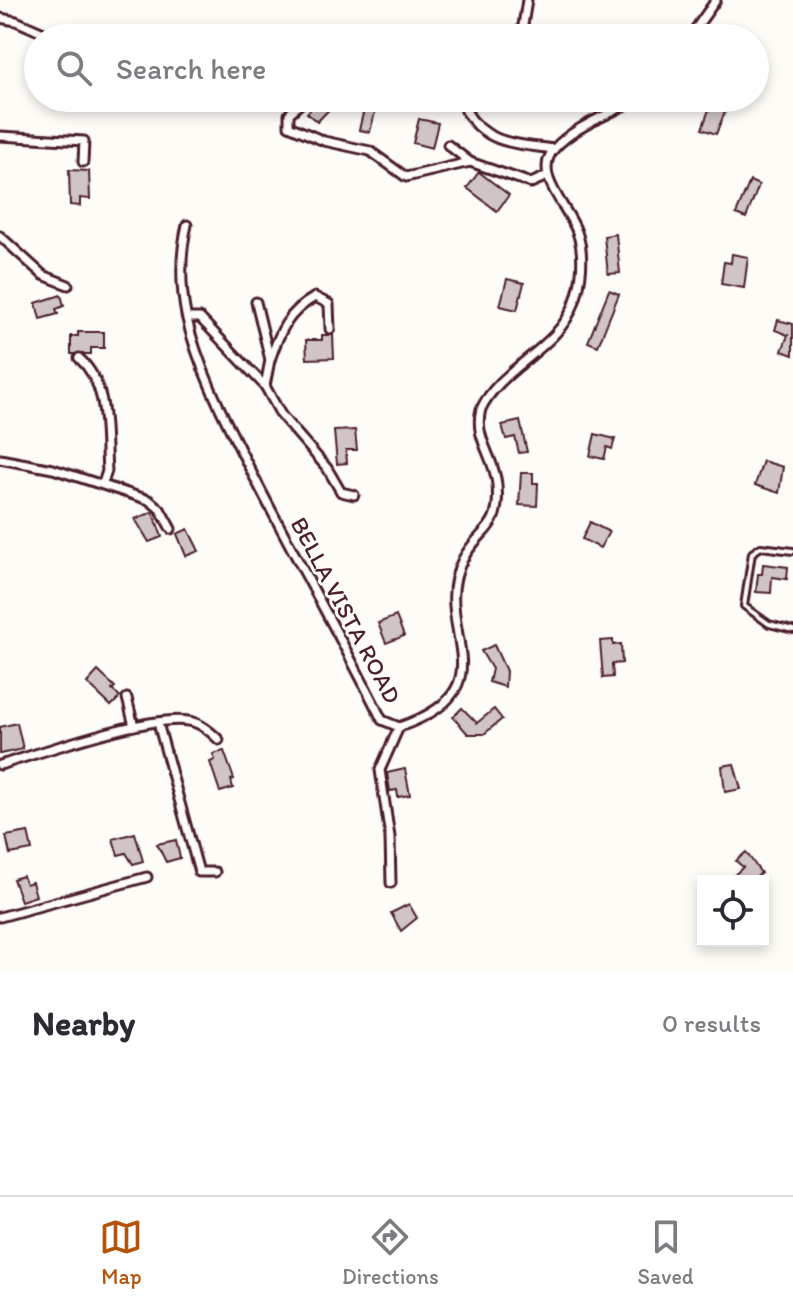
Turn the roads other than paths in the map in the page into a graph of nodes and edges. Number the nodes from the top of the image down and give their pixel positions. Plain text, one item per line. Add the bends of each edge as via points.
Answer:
1 (527, 0) edge
2 (716, 0) edge
3 (0, 18) edge
4 (24, 24) edge
5 (523, 24) edge
6 (699, 24) edge
7 (291, 112) edge
8 (467, 112) edge
9 (613, 112) edge
10 (0, 136) edge
11 (448, 145) dead end
12 (554, 149) junction
13 (83, 162) dead end
14 (470, 162) junction
15 (547, 176) junction
16 (187, 225) dead end
17 (0, 236) edge
18 (68, 285) dead end
19 (256, 302) dead end
20 (187, 318) junction
21 (330, 329) dead end
22 (79, 358) dead end
23 (270, 360) junction
24 (265, 386) junction
25 (0, 459) edge
26 (103, 483) junction
27 (354, 495) dead end
28 (171, 529) dead end
29 (793, 551) edge
30 (793, 630) edge
31 (127, 698) dead end
32 (158, 723) junction
33 (134, 726) junction
34 (399, 727) junction
35 (219, 740) dead end
36 (0, 765) edge
37 (215, 872) dead end
38 (147, 877) dead end
39 (391, 883) dead end
40 (0, 917) edge

1 - 5 street
2 - 6 street
3 - 4 street
7 - 14 street via 289,126 324,141 370,151 406,177
8 - 12 street via 478,130 513,143
9 - 12 street
10 - 13 street via 84,141
11 - 14 street
12 - 15 street
14 - 15 street via 531,183
15 - 34 street, BELLA VISTA ROAD via 580,243 575,302 556,332 481,409 478,425 497,482 497,504 494,524 463,559 456,587 463,670 450,698
16 - 20 street, BELLA VISTA ROAD via 180,260
17 - 18 street via 43,275
19 - 23 street
20 - 24 street via 200,318
20 - 34 street, BELLA VISTA ROAD via 225,418 284,537 382,720
21 - 23 street via 329,304 315,297 297,307 283,325
22 - 26 street via 101,385 107,471
23 - 24 street
24 - 27 street via 341,492
25 - 26 street
26 - 28 street via 149,500
29 - 30 lane via 761,547 752,553 744,606 769,624
31 - 33 street
32 - 33 street
32 - 35 street via 188,721
32 - 37 street via 199,872
33 - 36 street
34 - 39 street via 380,770
38 - 40 street

